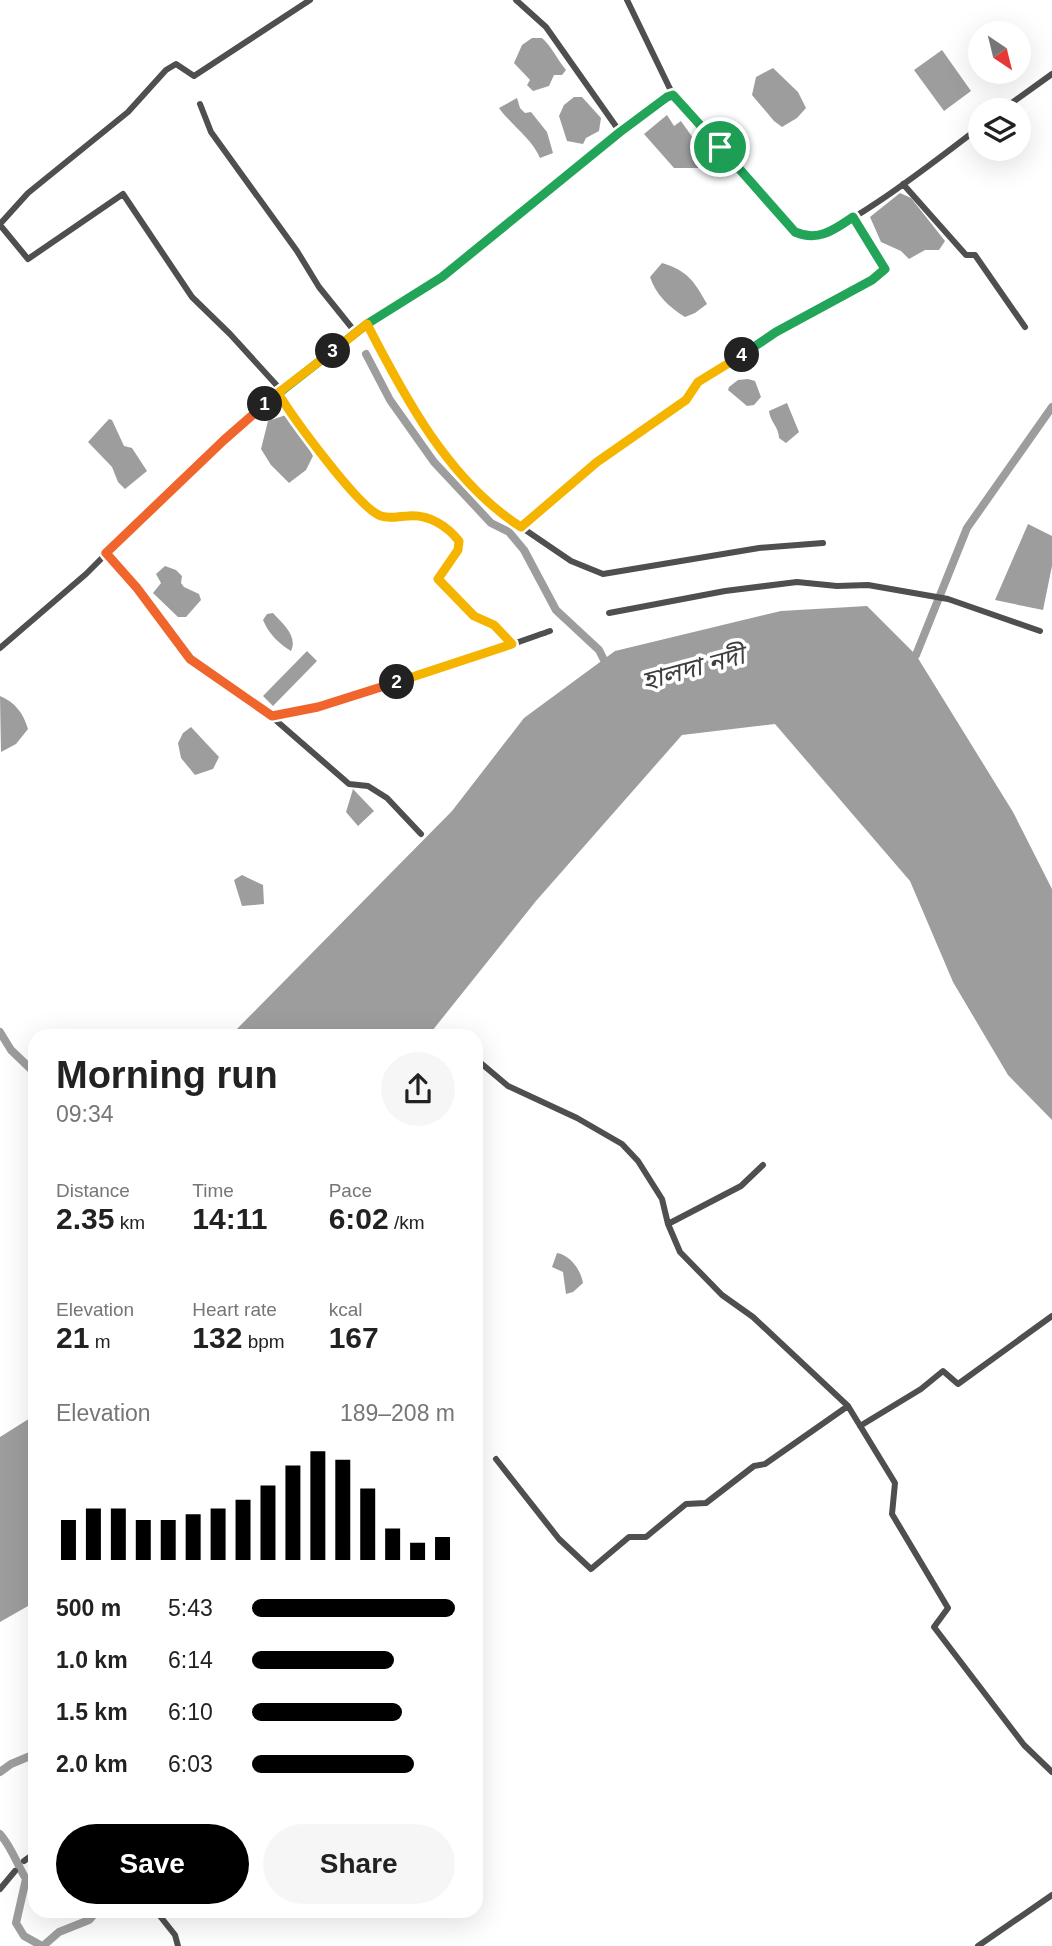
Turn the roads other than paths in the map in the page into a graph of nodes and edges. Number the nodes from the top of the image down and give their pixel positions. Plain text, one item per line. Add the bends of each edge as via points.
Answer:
1 (310, 0) edge
2 (516, 0) edge
3 (627, 0) edge
4 (1052, 74) edge
5 (673, 95) junction
6 (1019, 98) edge
7 (200, 104) dead end
8 (620, 132) junction
9 (968, 136) edge
10 (903, 184) junction
11 (853, 217) junction
12 (0, 225) edge
13 (367, 324) junction
14 (1025, 327) dead end
15 (356, 333) junction
16 (280, 392) junction
17 (521, 527) junction
18 (823, 543) dead end
19 (106, 553) junction
20 (609, 613) dead end
21 (550, 631) dead end
22 (1040, 631) dead end
23 (512, 644) junction
24 (0, 648) edge
25 (272, 716) junction
26 (421, 834) dead end
27 (483, 1065) edge
28 (763, 1164) dead end
29 (668, 1224) junction
30 (1052, 1316) edge
31 (848, 1406) junction
32 (860, 1426) junction
33 (496, 1459) dead end
34 (1052, 1772) edge
35 (28, 1858) edge
36 (24, 1861) dead end
37 (15, 1871) dead end
38 (0, 1889) edge
39 (1052, 1895) edge
40 (162, 1918) edge
41 (178, 1946) edge
42 (978, 1946) edge

1 - 12 street via 194,76 176,64 166,70 128,112 28,193
2 - 8 street via 546,27
3 - 5 street
4 - 6 street
5 - 8 street
5 - 11 street via 795,232 818,236
7 - 15 street via 211,132
8 - 13 street via 442,277
9 - 10 street
10 - 11 street
10 - 14 street via 966,255 975,255
11 - 17 street via 885,269 698,382 686,400 597,462
12 - 16 street via 29,259 123,194 192,297
13 - 15 street
13 - 17 street via 396,382 445,455 497,512
15 - 16 street
16 - 19 street
16 - 23 street via 364,505 380,516 411,515 448,527 459,541 458,550 438,579 474,616 494,625
17 - 18 street via 570,561 603,574 759,548
19 - 24 street
19 - 25 street via 190,659
20 - 22 street via 797,582 868,585 948,599
21 - 23 street
23 - 25 street via 318,707
25 - 26 street via 349,784 368,786 387,798
27 - 29 street via 508,1086 622,1144 662,1199
28 - 29 street via 741,1186
29 - 31 street via 688,1261
30 - 32 street via 958,1384 943,1371
31 - 32 street
31 - 33 street via 706,1503 686,1504 646,1537 629,1537 591,1569 559,1539
32 - 34 street via 895,1483 892,1514 948,1608 934,1627 1024,1745
35 - 36 street
37 - 38 street
39 - 42 street
40 - 41 street

